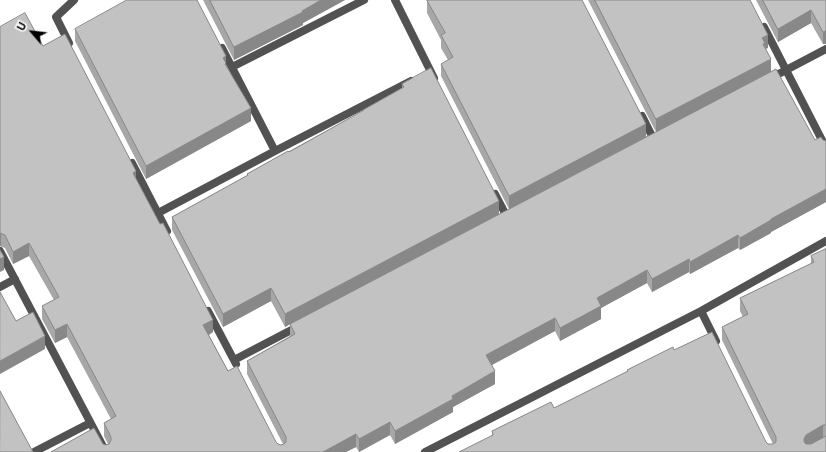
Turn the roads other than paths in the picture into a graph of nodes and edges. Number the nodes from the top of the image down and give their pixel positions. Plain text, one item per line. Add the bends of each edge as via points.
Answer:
1 (74, 0) edge
2 (364, 0) edge
3 (394, 0) edge
4 (761, 21) edge
5 (218, 40) edge
6 (72, 47) edge
7 (826, 50) edge
8 (232, 67) junction
9 (786, 70) junction
10 (424, 75) junction
11 (765, 81) edge
12 (438, 85) edge
13 (640, 112) edge
14 (654, 140) edge
15 (826, 148) edge
16 (275, 151) junction
17 (129, 157) edge
18 (492, 189) edge
19 (158, 213) junction
20 (507, 217) edge
21 (172, 241) edge
22 (826, 241) edge
23 (0, 250) edge
24 (15, 279) junction
25 (0, 287) edge
26 (205, 304) edge
27 (701, 311) junction
28 (304, 324) edge
29 (719, 346) edge
30 (234, 360) junction
31 (241, 374) edge
32 (90, 423) junction
33 (34, 452) edge
34 (106, 452) edge
35 (425, 452) edge

1 - 6 street via 56,17
2 - 8 street
3 - 10 street
4 - 9 street
5 - 8 street
7 - 9 street
8 - 16 street
9 - 11 street
9 - 15 street
10 - 12 street
10 - 16 street
13 - 14 street
16 - 19 street
17 - 19 street
18 - 20 street
19 - 21 street
22 - 27 street
23 - 24 street
24 - 25 street
24 - 32 street
26 - 30 street
27 - 29 street
27 - 35 street
28 - 30 street
30 - 31 street
32 - 33 street
32 - 34 street

